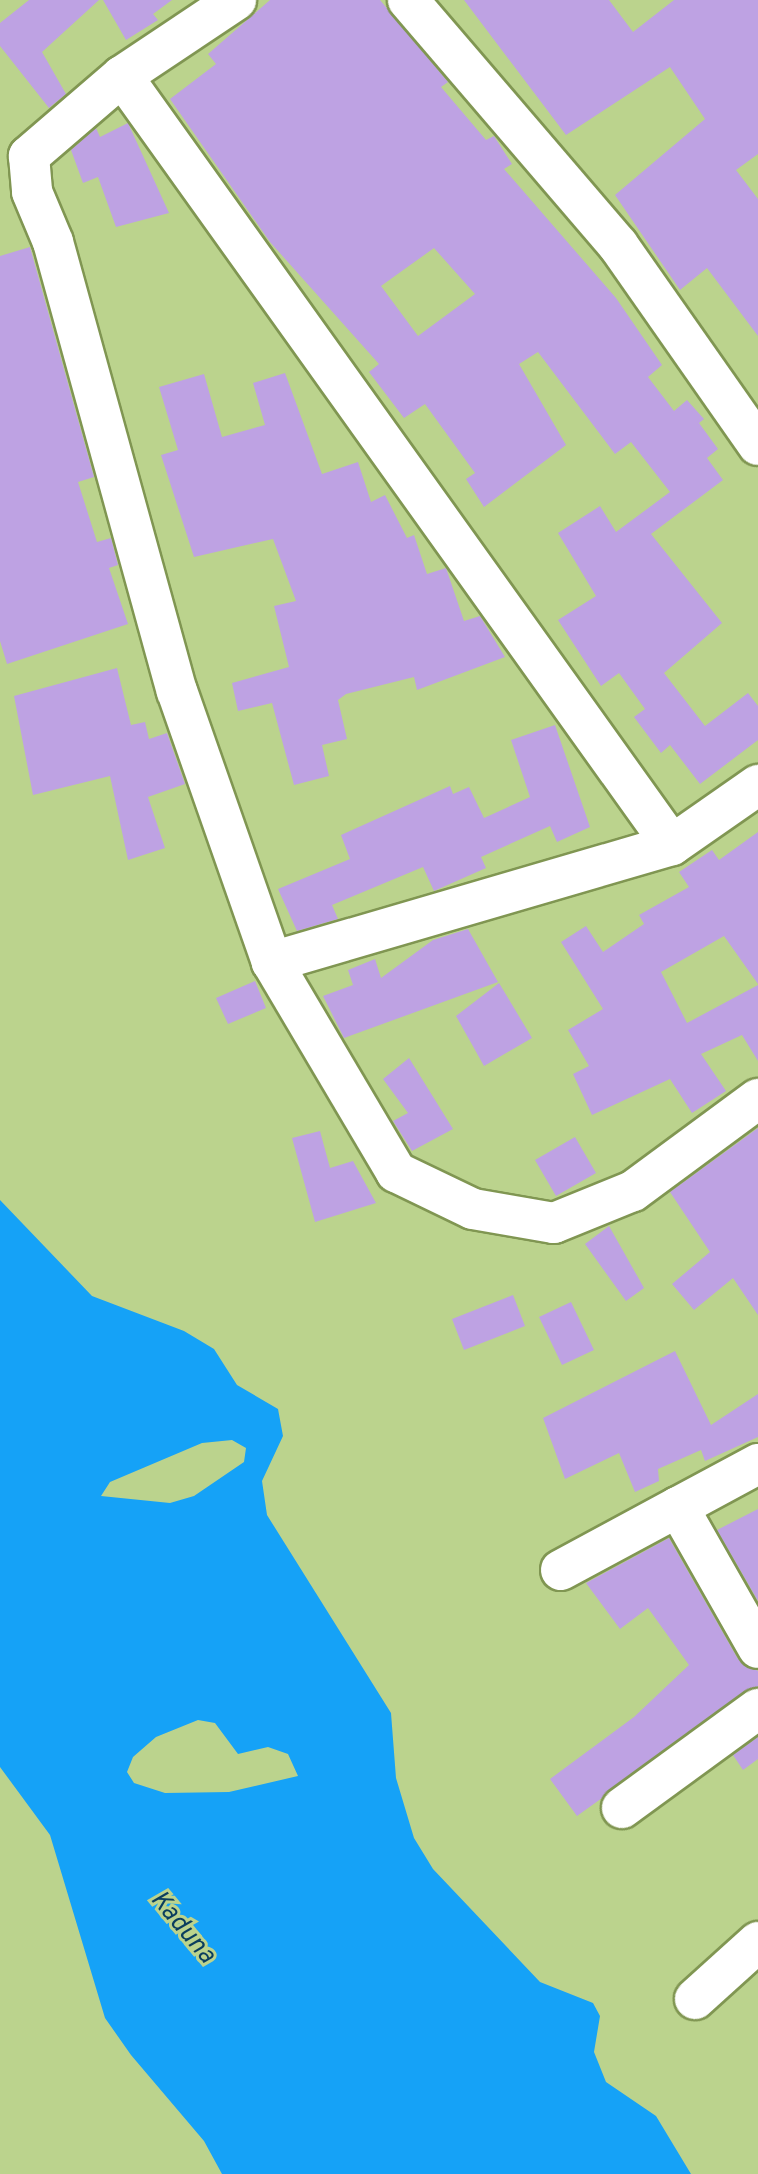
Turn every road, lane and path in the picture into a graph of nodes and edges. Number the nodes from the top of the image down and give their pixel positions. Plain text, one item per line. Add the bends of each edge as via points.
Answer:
1 (236, 0) edge
2 (408, 0) edge
3 (122, 76) junction
4 (758, 445) edge
5 (758, 785) edge
6 (672, 845) junction
7 (272, 962) junction
8 (758, 1099) edge
9 (758, 1464) edge
10 (678, 1507) junction
11 (561, 1570) dead end
12 (758, 1648) edge
13 (758, 1709) edge
14 (622, 1808) dead end
15 (758, 1942) edge
16 (695, 1999) dead end

1 - 3 street
2 - 4 street via 618,245
3 - 6 street
3 - 7 street via 29,156 32,192 53,242 177,691
5 - 6 street
6 - 7 street
7 - 8 street via 396,1172 473,1209 554,1223 633,1191
9 - 10 street
10 - 11 street
10 - 12 street
13 - 14 street
15 - 16 street

